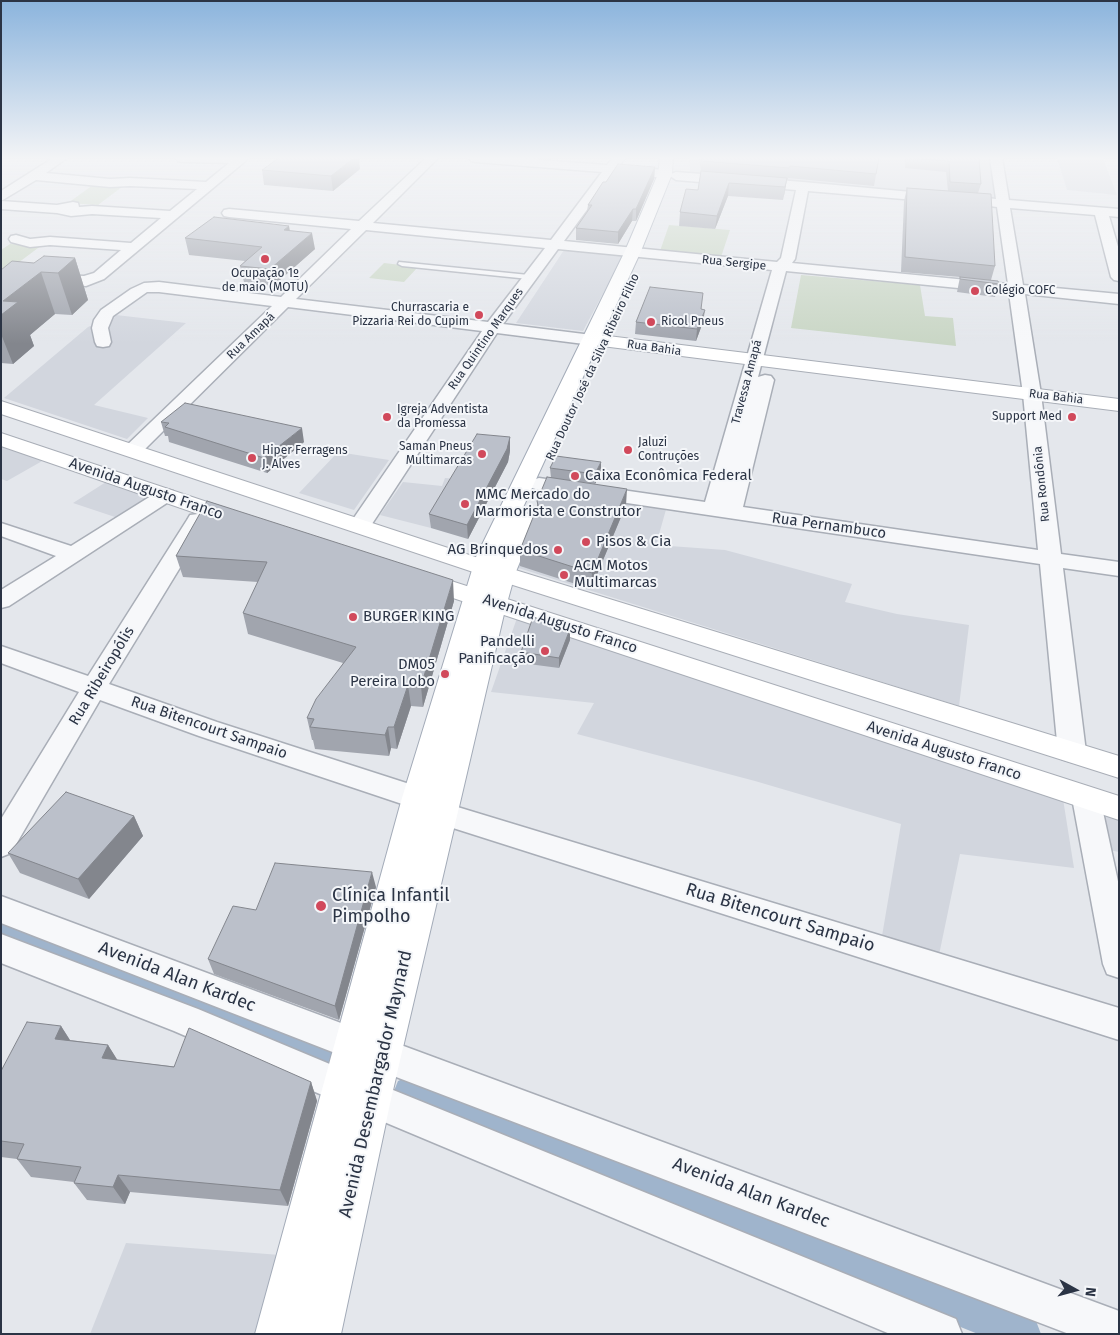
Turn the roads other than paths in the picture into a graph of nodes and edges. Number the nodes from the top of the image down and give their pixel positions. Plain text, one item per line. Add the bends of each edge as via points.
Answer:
1 (167, 220) edge
2 (311, 220) edge
3 (368, 220) edge
4 (572, 220) edge
5 (658, 220) edge
6 (796, 220) edge
7 (1005, 220) edge
8 (1104, 220) edge
9 (363, 225) junction
10 (1, 238) edge
11 (554, 244) junction
12 (134, 247) junction
13 (639, 253) junction
14 (402, 264) dead end
15 (786, 265) junction
16 (529, 277) junction
17 (1119, 277) edge
18 (5, 283) edge
19 (1015, 289) junction
20 (1119, 299) edge
21 (285, 302) junction
22 (492, 328) junction
23 (598, 340) junction
24 (102, 342) dead end
25 (761, 362) junction
26 (1032, 394) junction
27 (1119, 405) edge
28 (1, 407) edge
29 (1, 439) edge
30 (133, 450) junction
31 (539, 484) junction
32 (166, 495) junction
33 (205, 509) junction
34 (722, 510) junction
35 (360, 525) junction
36 (262, 528) edge
37 (1, 529) edge
38 (72, 554) junction
39 (1050, 559) junction
40 (1119, 569) edge
41 (394, 570) edge
42 (489, 585) junction
43 (1, 601) edge
44 (1, 654) edge
45 (94, 688) junction
46 (1072, 752) junction
47 (1119, 767) edge
48 (1086, 798) junction
49 (430, 806) junction
50 (1119, 808) edge
51 (1, 845) edge
52 (1, 909) edge
53 (1, 948) edge
54 (1119, 964) edge
55 (1119, 1024) edge
56 (368, 1050) junction
57 (357, 1093) junction
58 (1119, 1332) edge
59 (278, 1334) edge
60 (318, 1334) edge
61 (941, 1334) edge

1 - 12 street
2 - 9 street, Rua Sergipe
3 - 9 street, Rua Amapá
4 - 11 street, Rua Quintino Marques
5 - 13 main road, Rua Doutor José da Silva Ribeiro Filho
6 - 15 street, Travessa Amapá
7 - 19 street, Rua Rondônia
8 - 17 street
9 - 11 street, Rua Sergipe
9 - 21 street, Rua Amapá
10 - 12 street
11 - 13 street, Rua Sergipe
11 - 16 street, Rua Quintino Marques
12 - 18 street via 99,276 86,281 23,278
13 - 15 street, Rua Sergipe
13 - 23 main road, Rua Doutor José da Silva Ribeiro Filho
14 - 16 lane
15 - 19 street, Rua Sergipe
15 - 25 street, Travessa Amapá
16 - 22 street, Rua Quintino Marques
19 - 20 street, Rua Sergipe
19 - 26 street, Rua Rondônia
21 - 22 street, Rua Bahia
21 - 24 street, Rua Bahia via 159,286 144,288 107,313 100,328
21 - 30 street, Rua Amapá
22 - 23 street, Rua Bahia
22 - 35 street, Rua Quintino Marques
23 - 25 main road, Rua Bahia
23 - 31 main road, Rua Doutor José da Silva Ribeiro Filho
23 - 42 main road, Rua Doutor José da Silva Ribeiro Filho
25 - 26 main road, Rua Bahia
25 - 34 street, Travessa Amapá
26 - 27 main road, Rua Bahia
26 - 39 street, Rua Rondônia
28 - 30 main road, Avenida Augusto Franco
29 - 32 main road, Avenida Augusto Franco
30 - 35 main road, Avenida Augusto Franco
31 - 34 street, Rua Pernambuco
31 - 42 main road, Rua Doutor José da Silva Ribeiro Filho
32 - 33 main road, Avenida Augusto Franco
32 - 38 street
33 - 36 main road, Avenida Augusto Franco
33 - 45 street, Rua Ribeiropólis
34 - 39 street, Rua Pernambuco
35 - 42 main road, Avenida Augusto Franco
37 - 38 street
38 - 43 street
39 - 40 street, Rua Pernambuco
39 - 46 street, Rua Rondônia
41 - 42 main road, Avenida Augusto Franco
42 - 46 main road, Avenida Augusto Franco
42 - 48 main road, Avenida Augusto Franco
42 - 49 main road, Avenida Desembargador Maynard
44 - 45 street, Rua Bitencourt Sampaio
45 - 49 street, Rua Bitencourt Sampaio
45 - 51 street, Rua Ribeiropólis
46 - 47 main road, Avenida Augusto Franco
48 - 50 main road, Avenida Augusto Franco
48 - 54 street
49 - 55 street, Rua Bitencourt Sampaio
49 - 56 main road, Avenida Desembargador Maynard
52 - 56 street, Avenida Alan Kardec
53 - 57 street via 186,1020
56 - 57 main road, Avenida Desembargador Maynard
56 - 58 street, Avenida Alan Kardec
57 - 59 main road, Avenida Desembargador Maynard
57 - 60 main road, Avenida Desembargador Maynard
57 - 61 street

